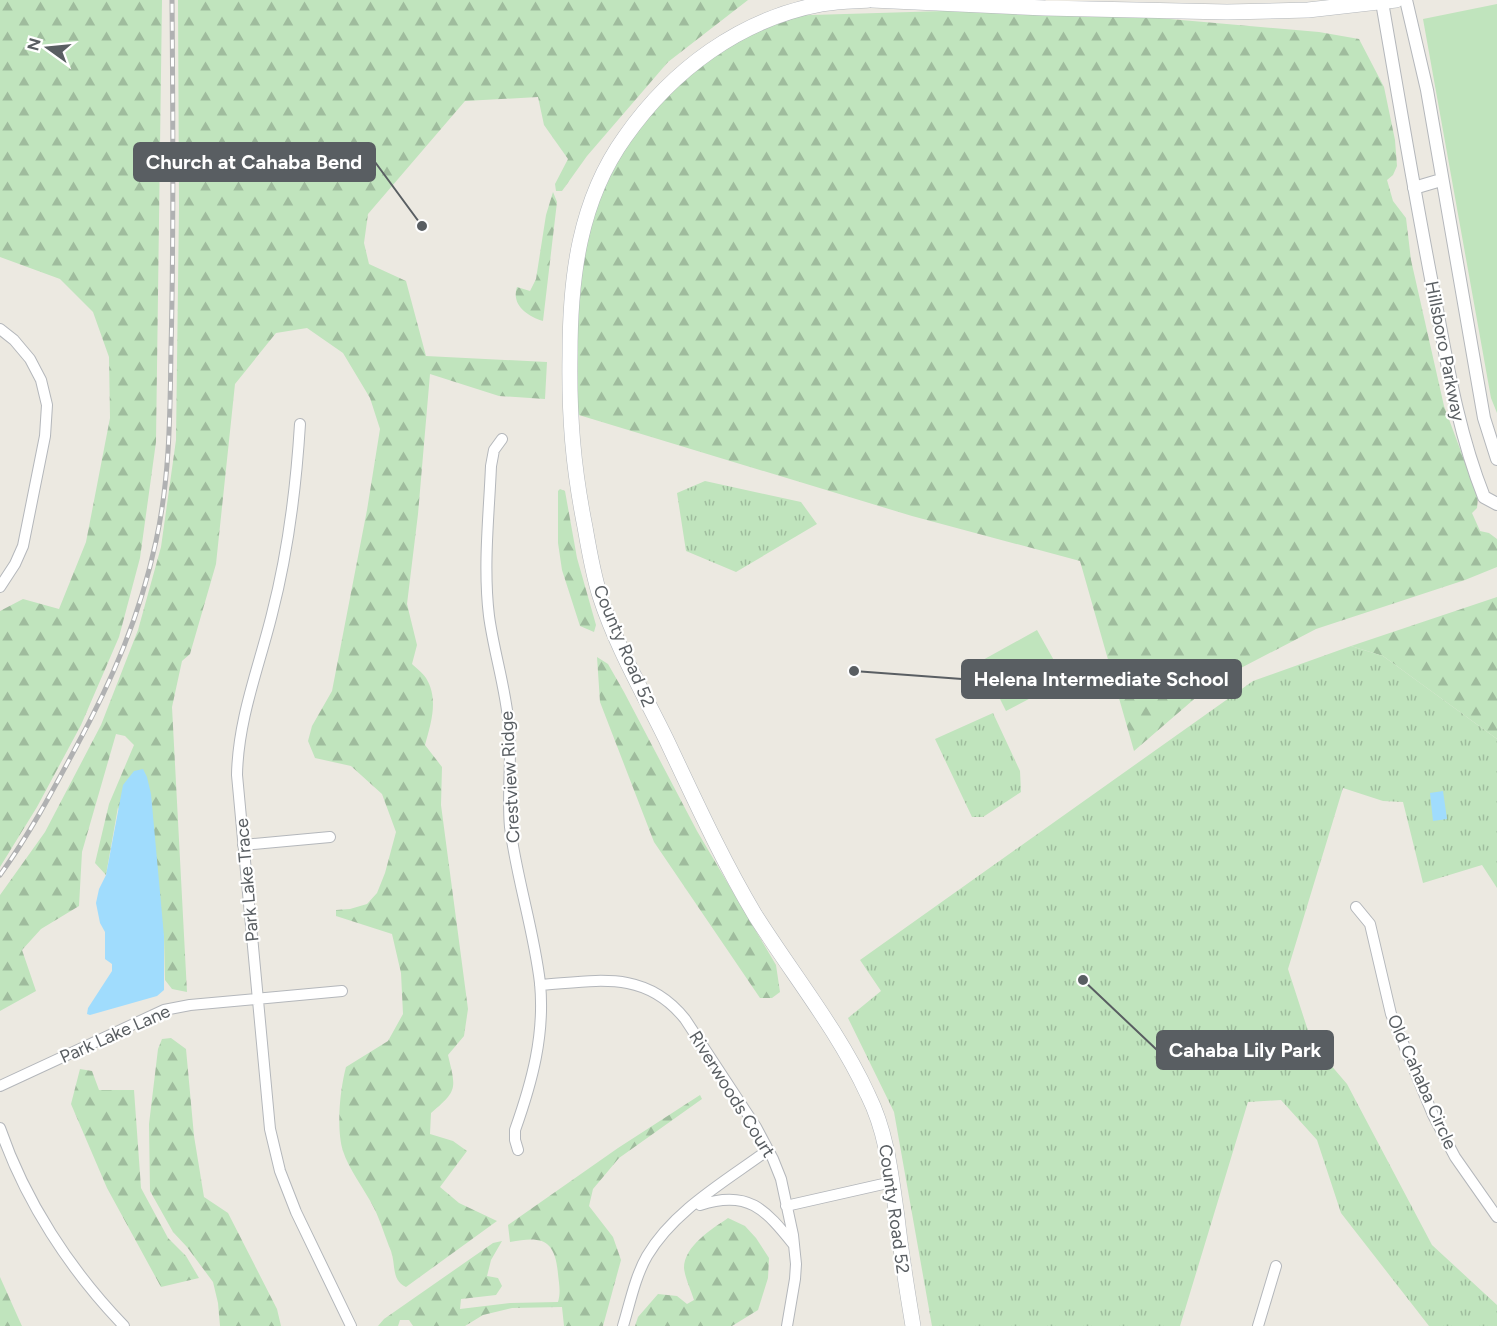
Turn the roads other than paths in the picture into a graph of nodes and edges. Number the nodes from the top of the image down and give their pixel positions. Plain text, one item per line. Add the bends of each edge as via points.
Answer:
1 (871, 0) edge
2 (1406, 0) edge
3 (1386, 1) edge
4 (1441, 180) junction
5 (1414, 188) junction
6 (0, 329) edge
7 (300, 424) dead end
8 (502, 439) dead end
9 (1497, 459) edge
10 (1497, 504) edge
11 (0, 586) edge
12 (330, 837) dead end
13 (243, 845) junction
14 (1356, 906) dead end
15 (540, 985) junction
16 (342, 991) dead end
17 (257, 999) junction
18 (0, 1086) edge
19 (0, 1128) edge
20 (518, 1150) dead end
21 (768, 1150) junction
22 (892, 1182) junction
23 (786, 1206) junction
24 (691, 1207) junction
25 (1497, 1216) edge
26 (794, 1245) junction
27 (1276, 1266) dead end
28 (124, 1326) edge
29 (351, 1326) edge
30 (623, 1326) edge
31 (787, 1326) edge
32 (913, 1326) edge
33 (1258, 1326) edge

1 - 3 main road, County Road 52 via 1227,12 1308,10
1 - 22 main road, County Road 52 via 807,8 743,32 681,73 630,130 600,178 582,227 572,300 569,412 587,541 609,620 728,867 870,1097 885,1142
2 - 4 street, Hillsboro Parkway via 1427,90
3 - 5 street, Hillsboro Parkway
4 - 5 street
4 - 9 street, Hillsboro Parkway via 1484,418
5 - 10 street, Hillsboro Parkway via 1456,409 1484,497
6 - 11 street via 22,349 35,368 45,392 47,420 23,546
7 - 13 street, Park Lake Trace via 287,543 239,746 237,775
8 - 15 street, Crestview Ridge via 490,466 488,614 509,728 511,834
12 - 13 street
13 - 17 street, Park Lake Trace
14 - 25 street, Old Cahaba Circle via 1370,924 1390,1014 1433,1115 1455,1157
15 - 20 street, Crestview Ridge via 539,1046 515,1130
15 - 21 street, Riverwoods Court via 617,981 639,985 666,999 686,1019
16 - 17 street, Park Lake Lane
17 - 18 street, Park Lake Lane via 164,1010
17 - 29 street, Park Lake Trace via 267,1107 280,1170
19 - 28 street via 51,1233
21 - 23 street, Riverwoods Court via 781,1179
21 - 24 street
22 - 23 street
22 - 32 main road, County Road 52
23 - 26 street, Riverwoods Court
24 - 26 street via 718,1199 748,1203 764,1212
24 - 30 street via 671,1224 647,1256
26 - 31 street, Riverwoods Court via 795,1279
27 - 33 street

